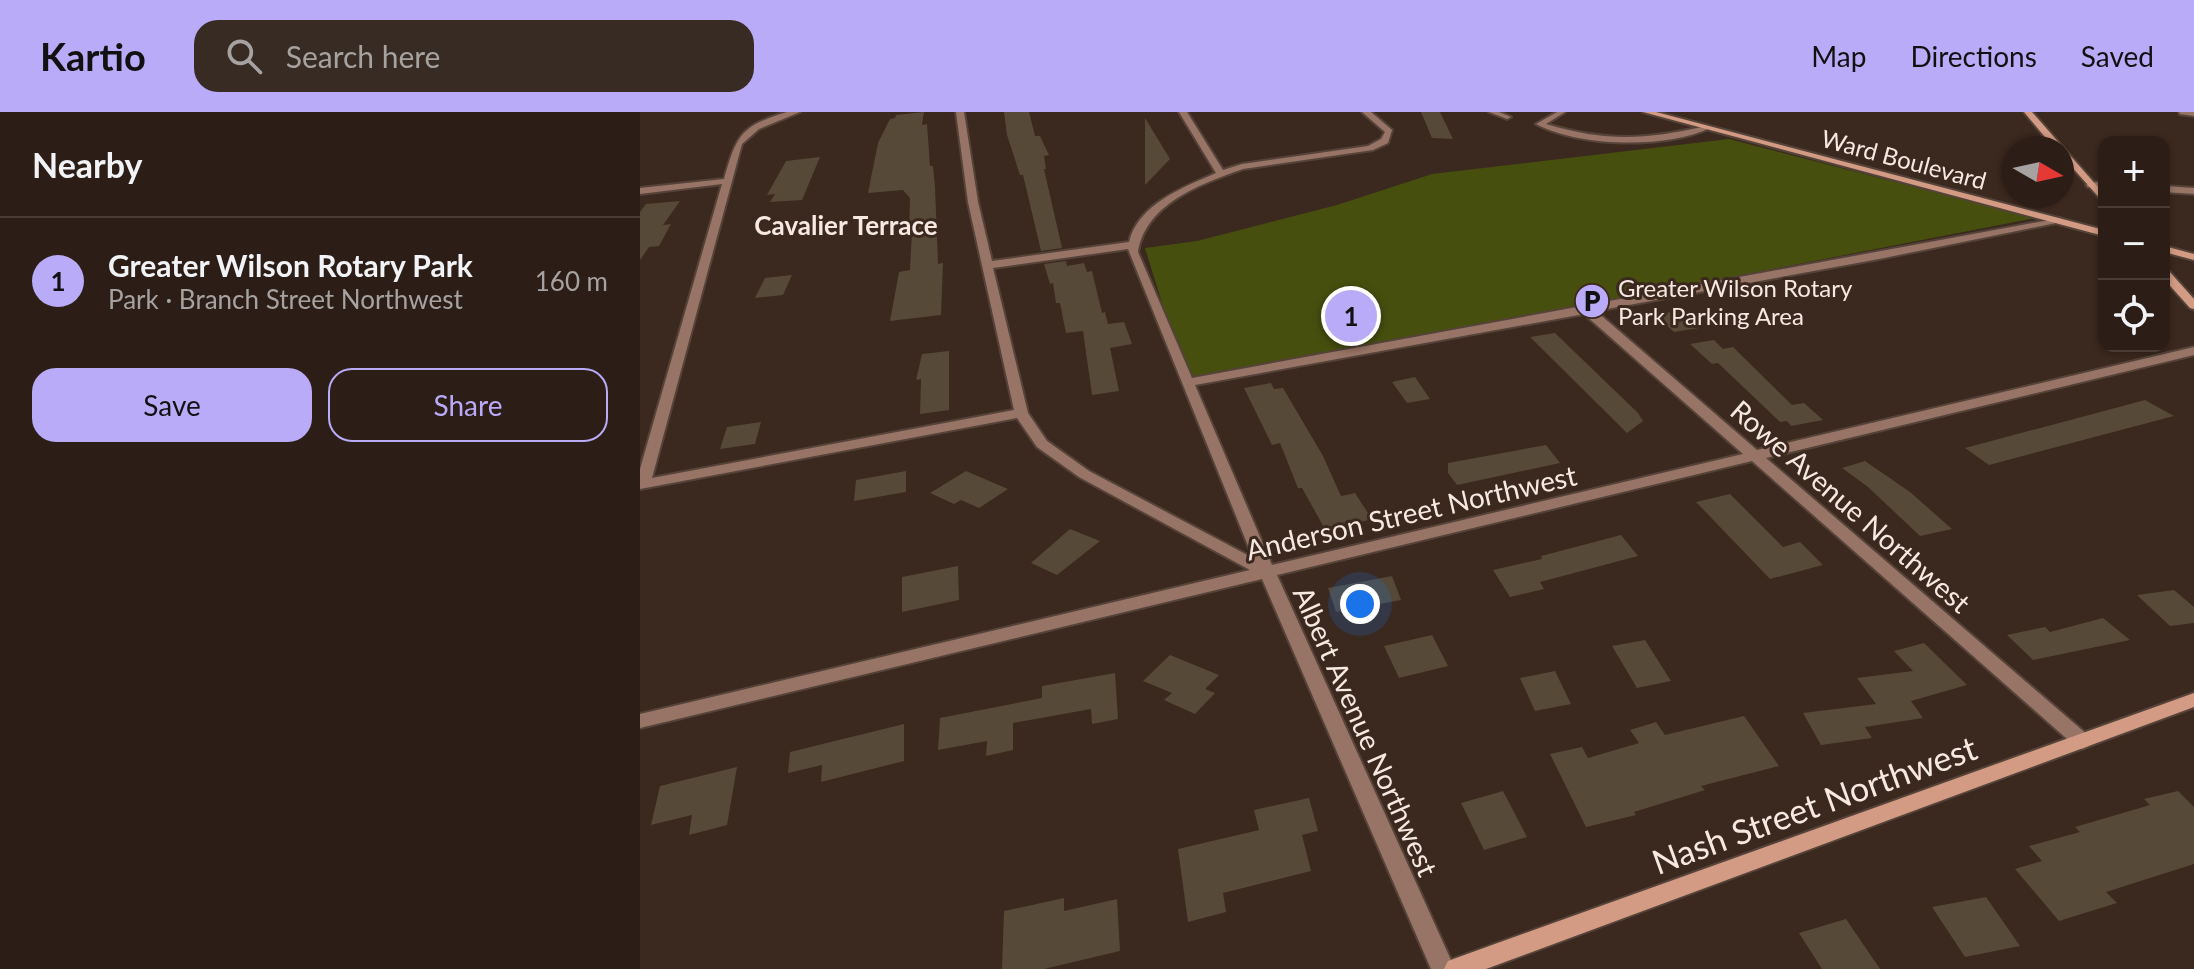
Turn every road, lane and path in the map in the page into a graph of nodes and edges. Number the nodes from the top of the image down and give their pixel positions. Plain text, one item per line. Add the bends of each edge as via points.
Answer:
1 (796, 112) edge
2 (960, 112) edge
3 (1183, 112) edge
4 (1366, 112) edge
5 (1492, 112) edge
6 (1562, 112) edge
7 (1647, 112) edge
8 (2028, 112) edge
9 (2183, 112) edge
10 (2194, 114) edge
11 (1507, 117) dead end
12 (1706, 128) junction
13 (2048, 136) edge
14 (2074, 166) edge
15 (1221, 174) junction
16 (727, 181) junction
17 (2091, 185) junction
18 (2098, 186) edge
19 (2170, 189) edge
20 (640, 191) edge
21 (2194, 191) edge
22 (2098, 193) edge
23 (2056, 220) junction
24 (2098, 231) edge
25 (1133, 245) junction
26 (2170, 251) edge
27 (2194, 257) edge
28 (990, 265) junction
29 (2170, 279) edge
30 (2194, 306) edge
31 (1586, 309) junction
32 (2194, 351) edge
33 (1187, 383) junction
34 (1021, 413) junction
35 (1754, 456) junction
36 (641, 485) edge
37 (1267, 572) junction
38 (2194, 700) edge
39 (640, 721) edge
40 (2082, 741) junction
41 (1443, 969) edge
42 (1456, 969) edge

1 - 16 street via 743,136
2 - 28 street via 973,202
3 - 15 street
4 - 15 street via 1389,132 1378,145
5 - 11 lane
6 - 12 lane via 1540,124 1604,142
7 - 12 main road, Ward Boulevard
8 - 13 main road
9 - 10 street
12 - 23 main road, Ward Boulevard
14 - 17 main road
15 - 25 street via 1158,208
16 - 20 street
16 - 36 street
17 - 18 street
17 - 22 main road
19 - 21 street
23 - 24 main road, Ward Boulevard
23 - 31 street
25 - 28 street
25 - 33 street, Albert Avenue Northwest
26 - 27 main road
28 - 34 street
29 - 30 main road
31 - 33 street
31 - 35 street, Rowe Avenue Northwest
32 - 35 street, Anderson Street Northwest
33 - 37 street, Albert Avenue Northwest
34 - 36 street
34 - 37 street via 1042,444 1084,474
35 - 37 street, Anderson Street Northwest
35 - 40 street, Rowe Avenue Northwest
37 - 39 street, Anderson Street Northwest
37 - 41 street, Albert Avenue Northwest
38 - 40 main road, Nash Street Northwest
40 - 42 main road, Nash Street Northwest

